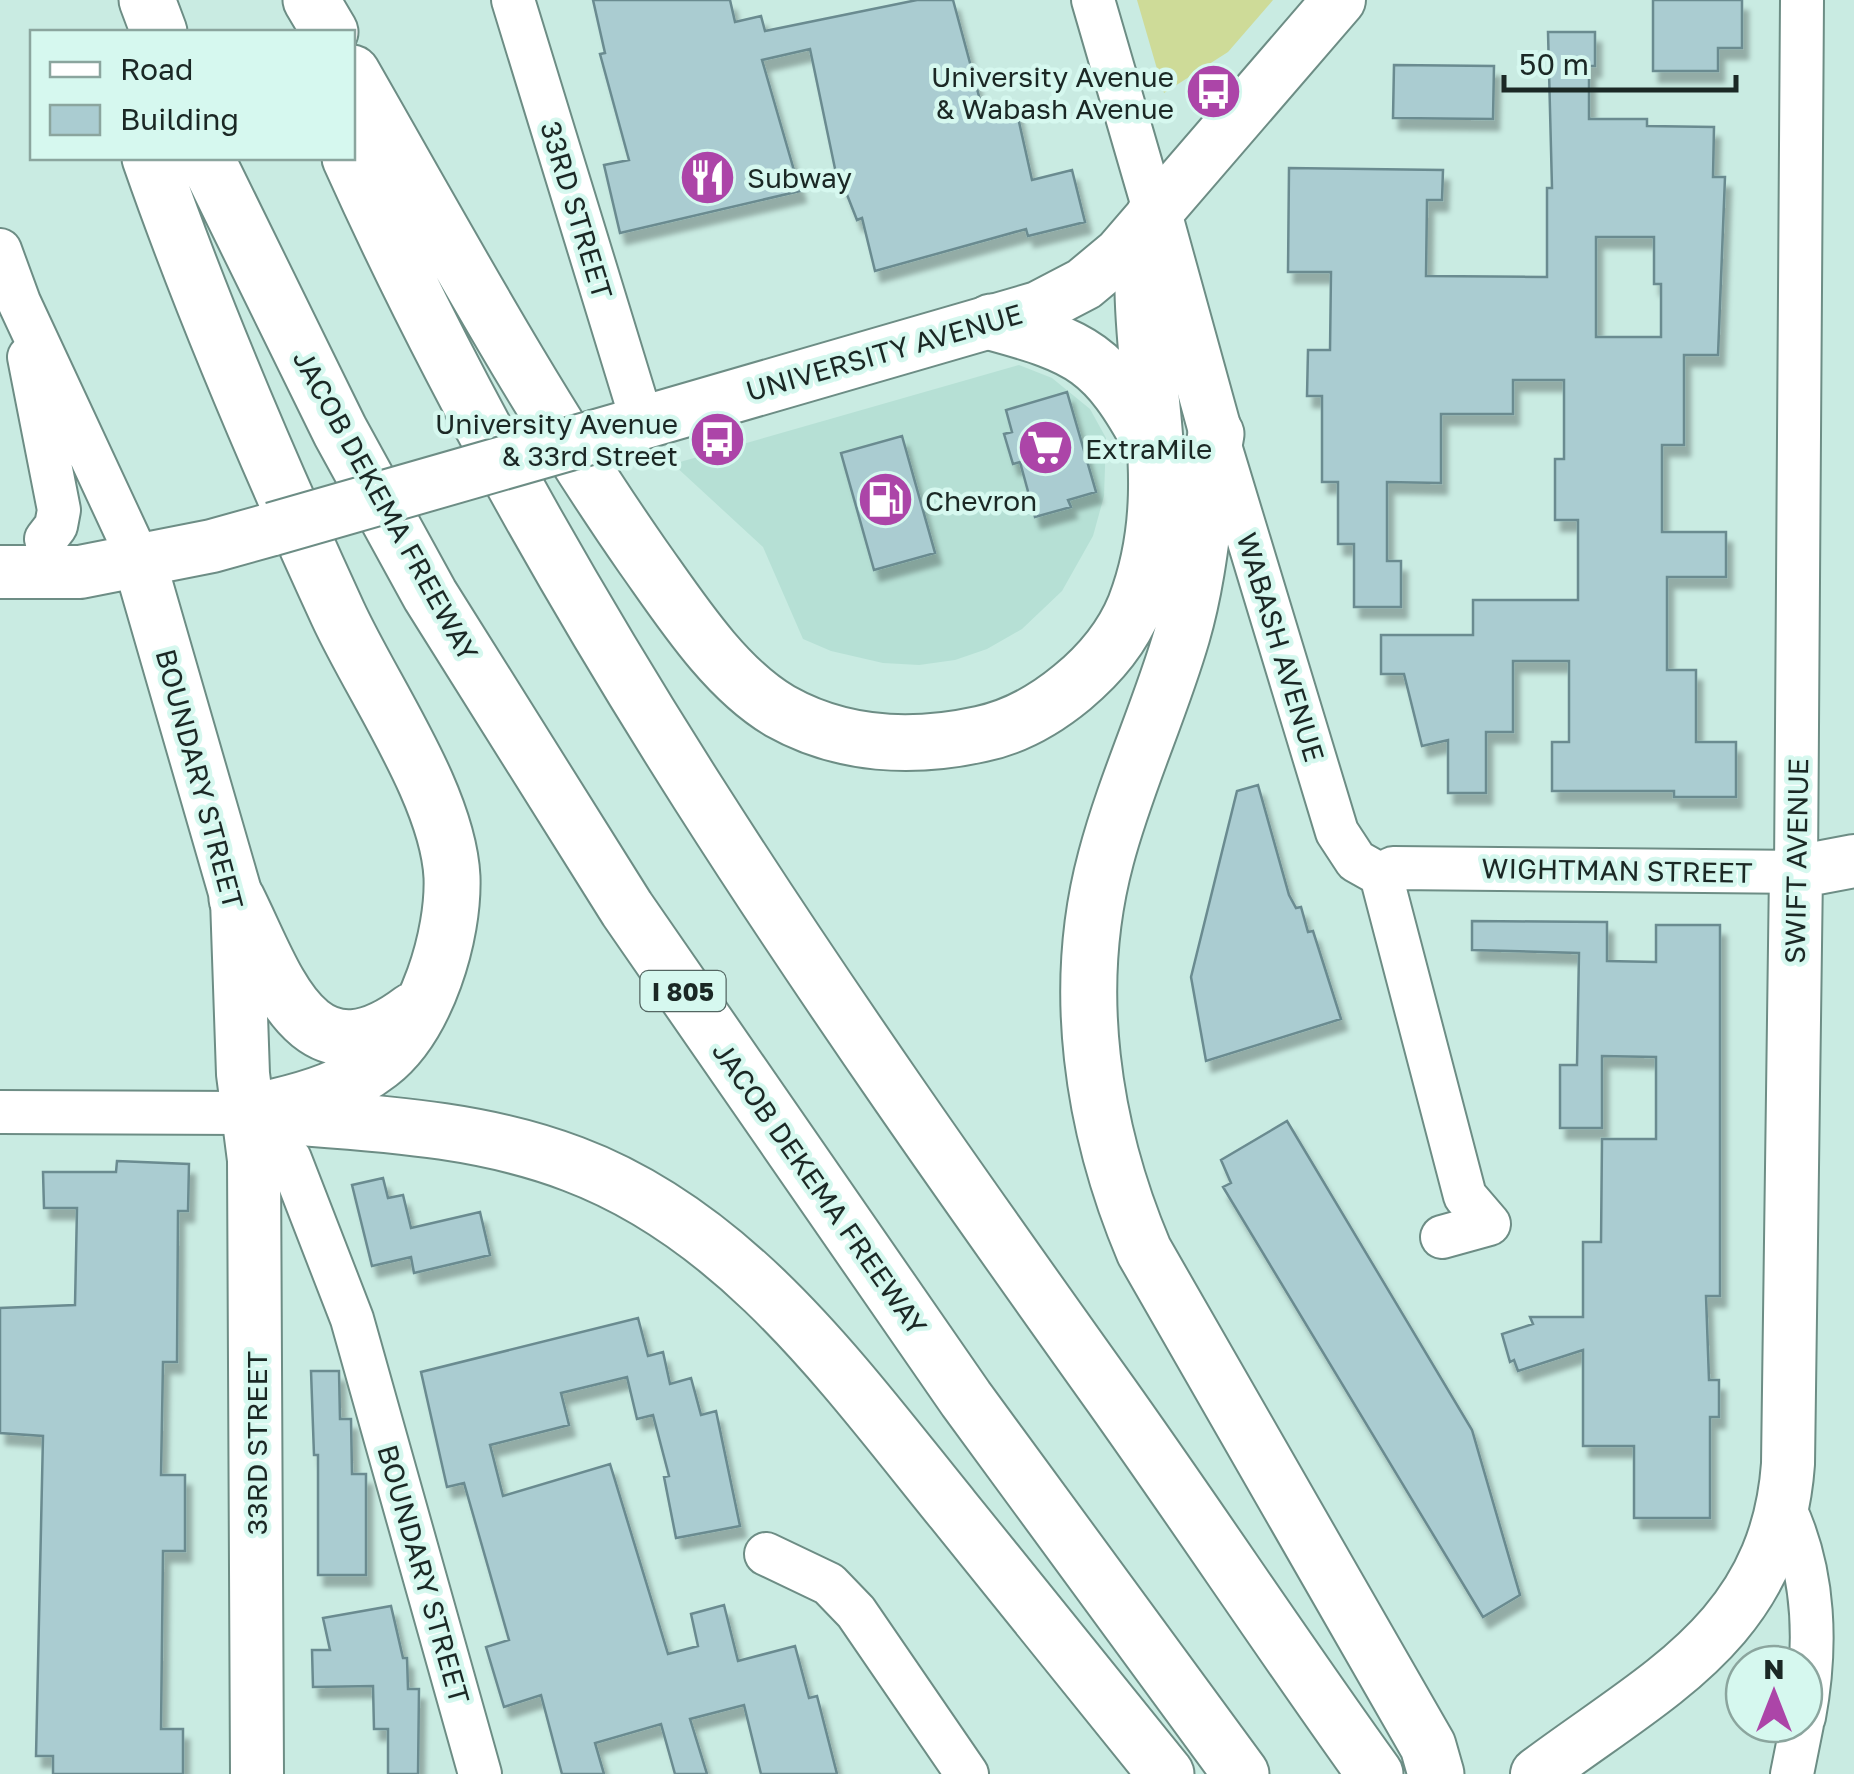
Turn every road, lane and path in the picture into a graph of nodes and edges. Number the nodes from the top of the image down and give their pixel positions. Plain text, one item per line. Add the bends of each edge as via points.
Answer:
1 (112, 0) edge
2 (147, 0) edge
3 (284, 0) edge
4 (311, 0) edge
5 (513, 0) edge
6 (1093, 0) edge
7 (1339, 0) edge
8 (1802, 0) edge
9 (119, 30) edge
10 (158, 30) edge
11 (295, 30) edge
12 (329, 30) edge
13 (355, 77) edge
14 (151, 160) edge
15 (207, 160) edge
16 (351, 160) edge
17 (1155, 213) junction
18 (0, 250) edge
19 (20, 302) junction
20 (991, 322) junction
21 (619, 428) junction
22 (1216, 434) junction
23 (1155, 451) junction
24 (23, 538) edge
25 (138, 560) junction
26 (0, 572) edge
27 (1854, 861) edge
28 (1796, 872) junction
29 (1381, 874) junction
30 (237, 899) junction
31 (419, 1006) junction
32 (0, 1112) edge
33 (246, 1113) junction
34 (1442, 1237) dead end
35 (1785, 1508) junction
36 (766, 1554) dead end
37 (1807, 1644) edge
38 (1798, 1744) edge
39 (1540, 1772) edge
40 (257, 1774) edge
41 (480, 1774) edge
42 (967, 1774) edge
43 (1166, 1774) edge
44 (1241, 1774) edge
45 (1375, 1774) edge
46 (1436, 1774) edge
47 (1792, 1774) edge

1 - 9 highway
2 - 10 highway
3 - 11 highway
4 - 12 highway
5 - 21 street, 33RD STREET
6 - 17 street, WABASH AVENUE
7 - 17 main road, UNIVERSITY AVENUE
8 - 28 street, SWIFT AVENUE
13 - 23 highway via 487,316 592,484 733,671 778,710 831,733 938,744 994,732 1035,712 1076,683 1132,612 1156,538
14 - 31 highway via 268,458 443,826 452,874 450,925
15 - 44 highway, JACOB DEKEMA FREEWAY / I 805 via 340,431 430,595 627,910 966,1399
16 - 45 highway via 454,375 610,656 836,1008
17 - 20 main road, UNIVERSITY AVENUE via 1084,284
17 - 22 main road, WABASH AVENUE
17 - 23 highway via 1143,294
18 - 19 street, BOUNDARY STREET
19 - 24 street via 58,510 56,526
19 - 25 street, BOUNDARY STREET
20 - 21 main road, UNIVERSITY AVENUE
20 - 23 highway via 1096,362 1124,393
21 - 25 main road, UNIVERSITY AVENUE, bridge via 273,529
22 - 29 street, WABASH AVENUE via 1337,832 1356,861
22 - 46 highway via 1190,604 1098,891 1089,958 1092,1060 1114,1162 1144,1251 1428,1746
24 - 25 main road via 82,540
25 - 26 main road, UNIVERSITY AVENUE via 80,572
25 - 30 main road, BOUNDARY STREET
27 - 28 main road, WIGHTMAN STREET
28 - 29 street, WIGHTMAN STREET via 1393,868
28 - 35 main road, SWIFT AVENUE
29 - 34 street via 1465,1196 1489,1224
30 - 31 highway via 294,1011 322,1035 376,1036
30 - 33 main road, BOUNDARY STREET
31 - 33 highway via 380,1063 320,1097
32 - 33 street
33 - 40 main road, 33RD STREET via 254,1160 256,1277
33 - 41 street, BOUNDARY STREET via 290,1160 352,1319
33 - 43 highway via 432,1130 513,1145 633,1190 702,1234 767,1291 880,1420
35 - 37 street, SWIFT AVENUE via 1809,1578
35 - 39 main road via 1771,1554 1740,1609 1693,1657
36 - 42 street via 830,1584 856,1612
38 - 47 street, SWIFT AVENUE

